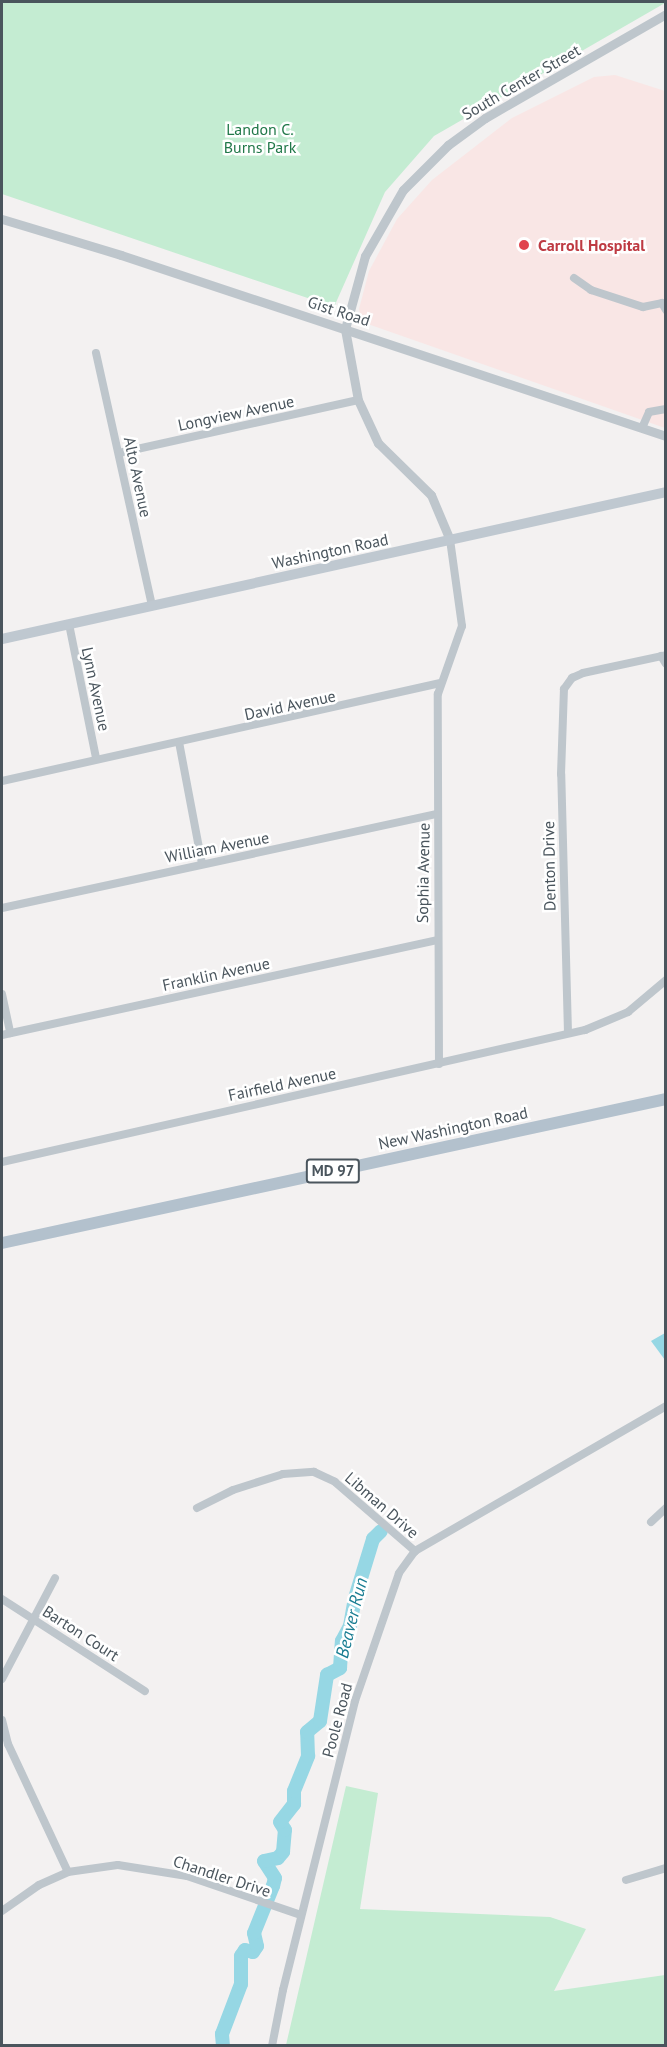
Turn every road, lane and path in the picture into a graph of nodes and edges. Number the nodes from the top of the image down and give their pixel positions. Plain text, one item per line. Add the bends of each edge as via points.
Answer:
1 (666, 14) edge
2 (2, 219) edge
3 (573, 278) dead end
4 (666, 310) edge
5 (345, 329) junction
6 (96, 353) dead end
7 (358, 400) junction
8 (666, 409) edge
9 (642, 428) junction
10 (666, 436) edge
11 (119, 453) junction
12 (666, 492) edge
13 (450, 540) junction
14 (152, 606) junction
15 (69, 624) junction
16 (2, 639) edge
17 (663, 656) edge
18 (666, 664) edge
19 (440, 683) junction
20 (179, 742) junction
21 (96, 758) junction
22 (2, 781) edge
23 (437, 814) junction
24 (202, 864) junction
25 (2, 908) edge
26 (436, 940) junction
27 (666, 980) edge
28 (2, 994) edge
29 (568, 1033) junction
30 (6, 1034) edge
31 (439, 1064) junction
32 (666, 1099) edge
33 (2, 1162) edge
34 (2, 1243) edge
35 (666, 1406) edge
36 (197, 1508) dead end
37 (666, 1508) edge
38 (651, 1522) dead end
39 (415, 1551) junction
40 (56, 1578) dead end
41 (2, 1599) edge
42 (34, 1618) junction
43 (2, 1679) edge
44 (145, 1691) dead end
45 (2, 1720) edge
46 (666, 1868) edge
47 (68, 1872) junction
48 (626, 1880) dead end
49 (2, 1911) edge
50 (301, 1915) junction
51 (272, 2046) edge

1 - 5 street, South Center Street via 485,118 418,172 372,241
2 - 5 street, Gist Road
3 - 4 street via 591,290 643,307 662,303
5 - 7 street, South Center Street
5 - 9 street, Gist Road
6 - 11 street, Alto Avenue
7 - 11 street, Longview Avenue
7 - 13 street, South Center Street via 378,443 431,495
8 - 9 street via 649,412
9 - 10 street, Gist Road
11 - 14 street, Alto Avenue
12 - 13 main road, Washington Road
13 - 14 main road, Washington Road
13 - 19 street via 462,626
14 - 15 main road, Washington Road
15 - 16 main road, Washington Road
15 - 21 street, Lynn Avenue
17 - 18 street
17 - 29 street, Denton Drive via 583,673 566,685 563,945
19 - 20 street, David Avenue
19 - 23 street, Sophia Avenue
20 - 21 street, David Avenue
20 - 24 street
21 - 22 street, David Avenue
23 - 24 street, William Avenue
23 - 26 street, Sophia Avenue
24 - 25 street, William Avenue
26 - 30 street, Franklin Avenue
26 - 31 street, Sophia Avenue
27 - 29 street, Fairfield Avenue via 614,1020
28 - 30 street
29 - 31 street, Fairfield Avenue
31 - 33 street, Fairfield Avenue
32 - 34 main road, New Washington Road / MD 97
35 - 39 street, Poole Road
36 - 39 street, Libman Drive via 233,1490 283,1474 314,1472 335,1482
37 - 38 street
39 - 50 street, Poole Road via 399,1573 384,1606 355,1701
40 - 42 street
41 - 42 street, Barton Court
42 - 43 street
42 - 44 street, Barton Court
45 - 47 street via 8,1744
46 - 48 street
47 - 49 street, Chandler Drive via 39,1885
47 - 50 street, Chandler Drive via 118,1865 152,1868 214,1884
50 - 51 street, Poole Road

